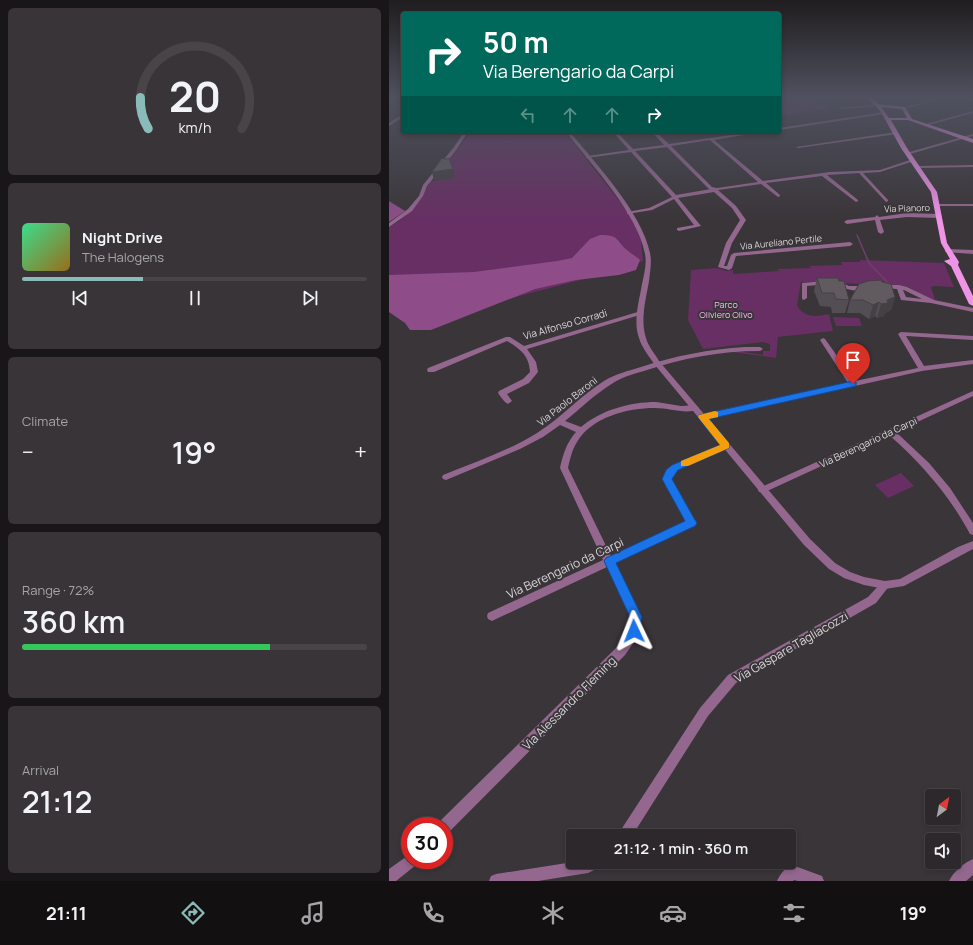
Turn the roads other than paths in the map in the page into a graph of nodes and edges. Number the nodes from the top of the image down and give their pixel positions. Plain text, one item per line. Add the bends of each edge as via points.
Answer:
1 (461, 139) edge
2 (574, 139) edge
3 (622, 139) edge
4 (660, 139) edge
5 (711, 139) joint
6 (853, 139) edge
7 (899, 139) edge
8 (956, 139) edge
9 (666, 146) junction
10 (798, 147) dead end
11 (632, 150) junction
12 (907, 154) junction
13 (588, 157) junction
14 (912, 161) junction
15 (973, 166) edge
16 (917, 168) junction
17 (860, 172) junction
18 (823, 174) junction
19 (764, 182) junction
20 (713, 189) junction
21 (778, 196) dead end
22 (675, 197) junction
23 (856, 201) dead end
24 (886, 201) dead end
25 (937, 205) junction
26 (973, 205) edge
27 (629, 213) junction
28 (939, 216) junction
29 (877, 217) junction
30 (847, 222) dead end
31 (389, 225) edge
32 (679, 229) dead end
33 (881, 232) dead end
34 (850, 244) dead end
35 (947, 251) junction
36 (973, 252) edge
37 (899, 287) junction
38 (804, 298) dead end
39 (903, 299) junction
40 (932, 302) junction
41 (973, 302) edge
42 (906, 307) dead end
43 (973, 310) edge
44 (641, 313) junction
45 (973, 338) edge
46 (823, 340) dead end
47 (523, 348) junction
48 (761, 349) dead end
49 (973, 362) edge
50 (657, 363) junction
51 (922, 369) junction
52 (431, 370) dead end
53 (853, 384) junction
54 (973, 393) edge
55 (508, 402) dead end
56 (695, 408) junction
57 (702, 417) junction
58 (561, 422) junction
59 (580, 430) junction
60 (891, 432) junction
61 (726, 446) junction
62 (446, 478) dead end
63 (762, 490) junction
64 (973, 531) edge
65 (973, 545) edge
66 (610, 561) junction
67 (885, 585) junction
68 (492, 616) dead end
69 (453, 818) edge
70 (629, 829) edge
71 (973, 866) edge
72 (401, 868) edge
73 (570, 869) edge
74 (788, 876) edge
75 (389, 878) edge
76 (496, 881) edge
77 (817, 881) edge
78 (956, 881) edge

1 - 31 street via 410,210
2 - 13 street
3 - 11 street
4 - 9 street
5 - 9 street
5 - 19 street
6 - 10 street
7 - 12 main road
8 - 12 street
9 - 11 street
9 - 20 street
11 - 13 street
11 - 22 street
12 - 14 main road
13 - 27 street
14 - 16 main road
14 - 17 street via 883,170
15 - 16 street
16 - 25 main road via 934,192
17 - 18 street
17 - 24 street
18 - 19 street
18 - 23 street
19 - 20 street
19 - 21 street
20 - 22 street
20 - 34 street, Via Aureliano Pertile via 734,207 743,220 729,243 721,267 729,268 735,256
22 - 27 street via 650,209
22 - 32 street via 698,226
25 - 26 street
25 - 28 main road
27 - 44 street via 647,254
28 - 29 street, Via Pianoro
28 - 35 main road
29 - 30 street, Via Pianoro
29 - 33 street, Via Pianoro
35 - 36 street
35 - 41 main road via 945,255 948,261 954,265
37 - 38 street via 848,288 839,284 807,283 803,284
37 - 39 street
37 - 40 street via 915,292
39 - 40 street
39 - 42 street
40 - 43 street
44 - 47 street, Via Alfonso Corradi
44 - 50 street via 639,325 642,338
45 - 51 street via 901,334
46 - 53 street
47 - 52 street, Via Alfonso Corradi via 509,338
47 - 55 street via 533,362 534,372 526,381 502,393
48 - 50 street, Via Paolo Baroni via 733,349
49 - 51 street
50 - 56 street
50 - 58 street, Via Paolo Baroni via 609,382
51 - 53 street
53 - 57 street
54 - 60 street, Via Berengario da Carpi
56 - 57 street
56 - 59 street, Via Alessandro Fleming via 687,410 657,405 628,408 599,418
57 - 61 street
58 - 59 street
58 - 62 street, Via Paolo Baroni via 524,444
59 - 66 street, Via Alessandro Fleming via 567,448 564,468
60 - 63 street, Via Berengario da Carpi
60 - 64 street via 929,466
61 - 63 street
61 - 66 street, Via Berengario da Carpi via 669,472 669,485 692,523
63 - 67 street via 820,556 837,569 864,581
65 - 67 street via 901,583
66 - 68 street, Via Berengario da Carpi
66 - 69 street, Via Alessandro Fleming via 636,617 630,641
67 - 70 street, Via Gaspare Tagliacozzi via 872,600 732,679 705,712
71 - 78 street
72 - 75 street
73 - 76 street
74 - 77 street

